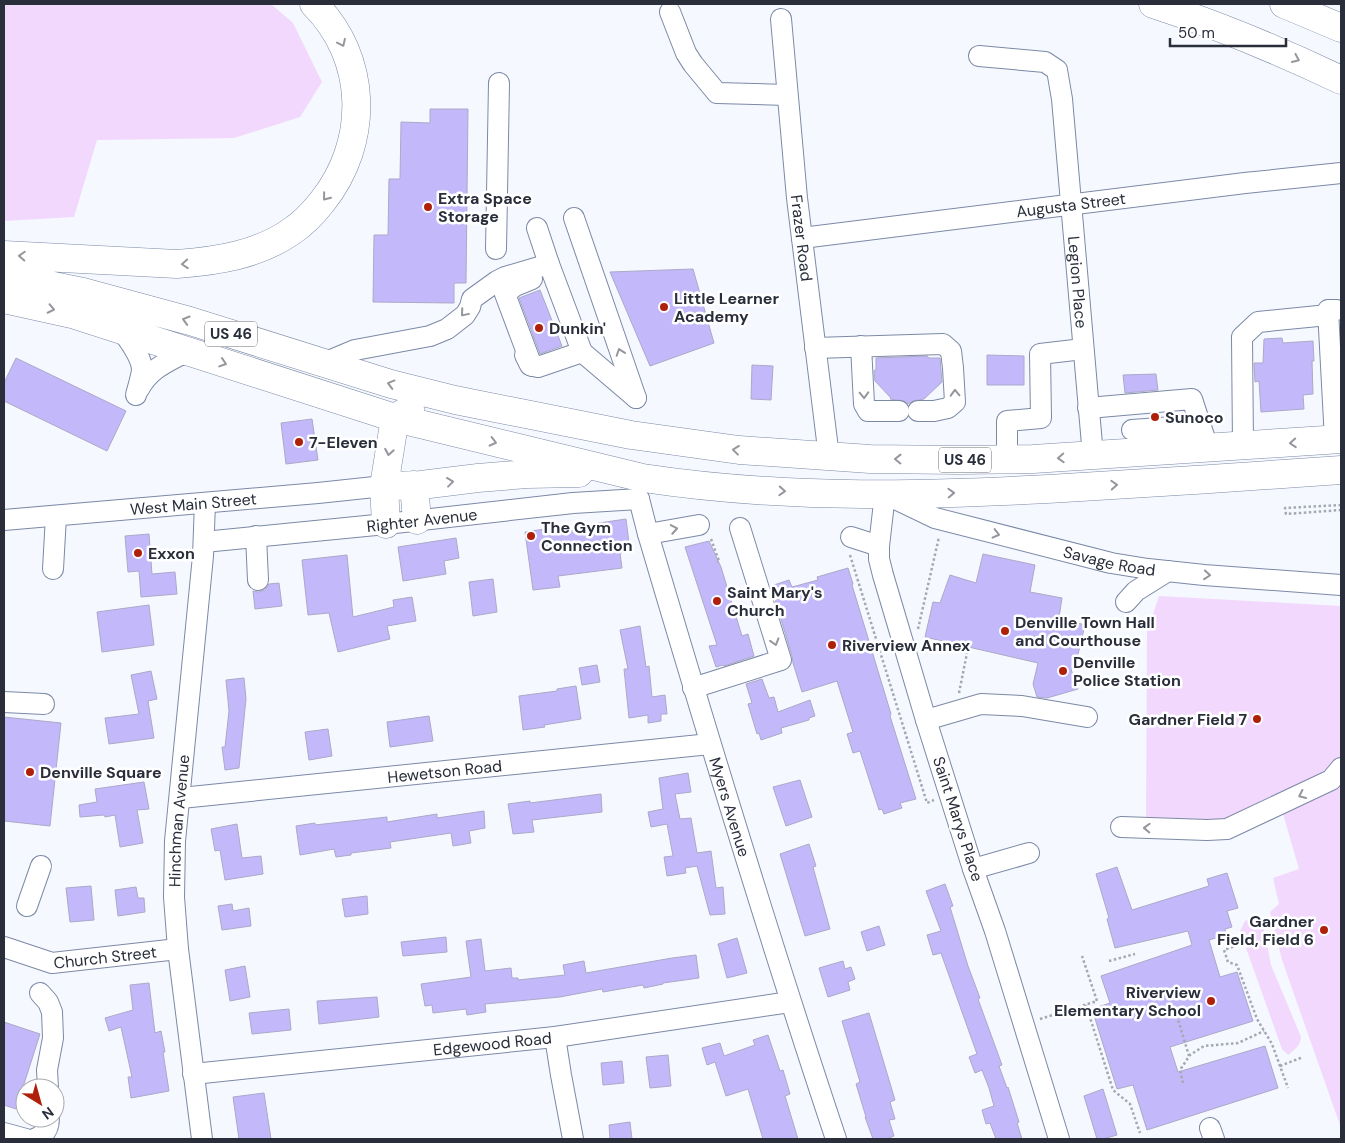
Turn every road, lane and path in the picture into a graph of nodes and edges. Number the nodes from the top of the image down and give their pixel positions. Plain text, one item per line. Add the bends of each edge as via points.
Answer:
1 (314, 4) edge
2 (1153, 4) edge
3 (1284, 4) edge
4 (670, 12) dead end
5 (780, 19) dead end
6 (1341, 28) edge
7 (979, 56) dead end
8 (1341, 80) edge
9 (499, 83) dead end
10 (787, 95) junction
11 (1341, 173) edge
12 (1070, 206) junction
13 (574, 218) dead end
14 (537, 228) dead end
15 (802, 238) junction
16 (496, 249) dead end
17 (4, 255) edge
18 (548, 264) junction
19 (4, 276) edge
20 (497, 281) junction
21 (4, 299) edge
22 (1335, 312) edge
23 (122, 330) junction
24 (861, 346) junction
25 (815, 348) junction
26 (1083, 349) junction
27 (188, 351) junction
28 (578, 354) junction
29 (324, 363) junction
30 (532, 366) junction
31 (455, 400) junction
32 (1129, 404) junction
33 (1088, 408) junction
34 (1337, 408) edge
35 (395, 418) junction
36 (1205, 437) junction
37 (1338, 440) edge
38 (1134, 442) junction
39 (1243, 446) junction
40 (1093, 456) junction
41 (828, 457) junction
42 (1007, 460) junction
43 (612, 470) junction
44 (1341, 470) edge
45 (660, 481) junction
46 (414, 485) junction
47 (384, 486) junction
48 (885, 494) junction
49 (639, 498) junction
50 (206, 503) junction
51 (1341, 505) edge
52 (1341, 510) edge
53 (56, 516) junction
54 (4, 520) edge
55 (417, 520) junction
56 (386, 524) junction
57 (740, 528) dead end
58 (940, 530) dead end
59 (705, 531) joint
60 (648, 534) junction
61 (256, 536) junction
62 (204, 542) junction
63 (850, 545) joint
64 (879, 546) junction
65 (717, 562) dead end
66 (54, 570) dead end
67 (1168, 571) junction
68 (258, 580) dead end
69 (1341, 585) edge
70 (1126, 602) dead end
71 (916, 636) dead end
72 (967, 653) dead end
73 (693, 688) junction
74 (5, 702) edge
75 (957, 702) dead end
76 (44, 704) dead end
77 (1087, 717) dead end
78 (926, 720) junction
79 (710, 744) junction
80 (1341, 768) edge
81 (180, 798) junction
82 (940, 798) dead end
83 (1121, 827) dead end
84 (1029, 853) dead end
85 (41, 866) dead end
86 (973, 869) junction
87 (27, 906) dead end
88 (1238, 945) dead end
89 (4, 947) edge
90 (178, 949) junction
91 (1135, 954) dead end
92 (1082, 956) dead end
93 (1109, 961) dead end
94 (40, 993) dead end
95 (790, 1002) junction
96 (1086, 1005) junction
97 (1174, 1006) dead end
98 (1036, 1020) dead end
99 (1264, 1031) junction
100 (555, 1037) junction
101 (1189, 1056) junction
102 (1304, 1058) dead end
103 (1280, 1066) junction
104 (193, 1074) junction
105 (47, 1078) edge
106 (1183, 1083) dead end
107 (1288, 1088) dead end
108 (47, 1128) edge
109 (4, 1133) edge
110 (1140, 1133) dead end
111 (26, 1139) edge
112 (34, 1139) edge
113 (202, 1139) edge
114 (573, 1139) edge
115 (836, 1139) edge
116 (1059, 1139) edge

1 -> 17 highway via 341,40 350,62 355,84 355,128 351,149 333,188 293,231 247,253 196,263
2 -> 8 highway via 1247,38
3 - 6 highway
4 - 10 street via 686,53 717,93
5 - 10 street, Frazer Road
7 - 12 street, Legion Place via 1045,62 1057,70
9 - 16 street
10 - 15 street, Frazer Road
11 - 12 street, Augusta Street
12 - 15 street, Augusta Street
12 - 26 street, Legion Place
28 -> 13 street via 636,398
14 - 18 street
15 - 25 street, Frazer Road
18 - 20 street
18 - 28 street
29 -> 19 highway, US 46 via 83,292
20 -> 29 street via 472,299 465,315 447,329 430,336 355,350
20 - 30 street
21 -> 23 highway, US 46 via 72,314
22 - 34 street
22 - 39 street via 1258,322 1242,337
23 - 27 highway, US 46
23 - 27 street via 141,363 136,395 144,379 155,369
24 -> 24 street via 864,404 868,411 934,411 948,408 955,402 951,351 943,344
24 - 25 street
25 - 41 street, Frazer Road
26 - 33 street, Legion Place
26 - 42 street via 1040,354 1041,418 1007,421
27 -> 35 highway, US 46
28 - 30 street via 538,368
28 - 30 street via 545,283 537,278 528,280 505,294
31 -> 29 highway, US 46
31 - 35 highway via 430,403 407,410
41 -> 31 highway, US 46 via 739,450 630,435
32 - 33 street
32 - 36 street via 1192,399
32 - 38 street
33 - 40 street, Legion Place
34 - 37 street
35 -> 43 highway, US 46
35 -> 47 highway
36 - 38 highway, US 46
36 - 39 highway, US 46
37 -> 39 highway, US 46
38 - 40 highway, US 46
40 -> 42 highway, US 46
42 -> 41 highway, US 46
43 - 45 highway, US 46
46 -> 43 highway
48 -> 44 highway, US 46 via 1021,491
45 -> 48 highway, US 46 via 752,490
45 - 49 street
46 - 47 highway
46 - 55 highway
47 - 50 street, West Main Street
47 - 56 highway
48 - 64 street, Saint Marys Place
48 -> 67 street, Savage Road via 935,518 1111,563
49 - 55 street, Righter Avenue
49 - 60 street, Myers Avenue
50 - 53 street, West Main Street
50 - 62 street, Hinchman Avenue
51 - 52 path via 1285,508 1286,514
53 - 54 street, West Main Street
53 - 66 street
55 - 56 street, Righter Avenue
56 - 61 street, Righter Avenue
57 -> 73 street via 781,660
58 - 71 path
60 -> 59 street
59 - 65 path via 720,562
60 - 73 street, Myers Avenue
61 - 62 street, Righter Avenue
61 - 68 street
62 - 81 street, Hinchman Avenue
63 - 64 street
63 - 82 path via 926,803
64 - 78 street, Saint Marys Place via 883,575
67 -> 69 street, Savage Road
67 - 70 street via 1136,590
72 - 75 path
73 - 79 street, Myers Avenue
74 - 76 street
77 - 78 street via 1031,707 981,704
78 - 86 street, Saint Marys Place
79 - 81 street, Hewetson Road
79 - 95 street, Myers Avenue
80 -> 83 street via 1331,780 1227,830
81 - 90 street, Hinchman Avenue via 174,898
84 - 86 street
85 - 87 street
86 - 116 street, Saint Marys Place
88 - 99 path via 1224,950 1228,962 1237,965
89 - 90 street, Church Street via 52,963
90 - 104 street, Hinchman Avenue
91 - 93 path
92 - 96 path via 1097,1001
94 - 105 street via 52,1012 54,1038
95 - 100 street, Edgewood Road
95 - 115 street, Myers Avenue
96 - 98 path
96 - 110 path via 1113,1090 1130,1104
97 - 101 path
99 - 101 path via 1238,1043 1204,1046
99 - 103 path
100 - 104 street, Edgewood Road
100 - 114 street
101 - 106 path via 1180,1070
102 - 103 path
103 - 107 path
104 - 113 street, Hinchman Avenue
108 - 112 street via 41,1137
109 - 111 street

